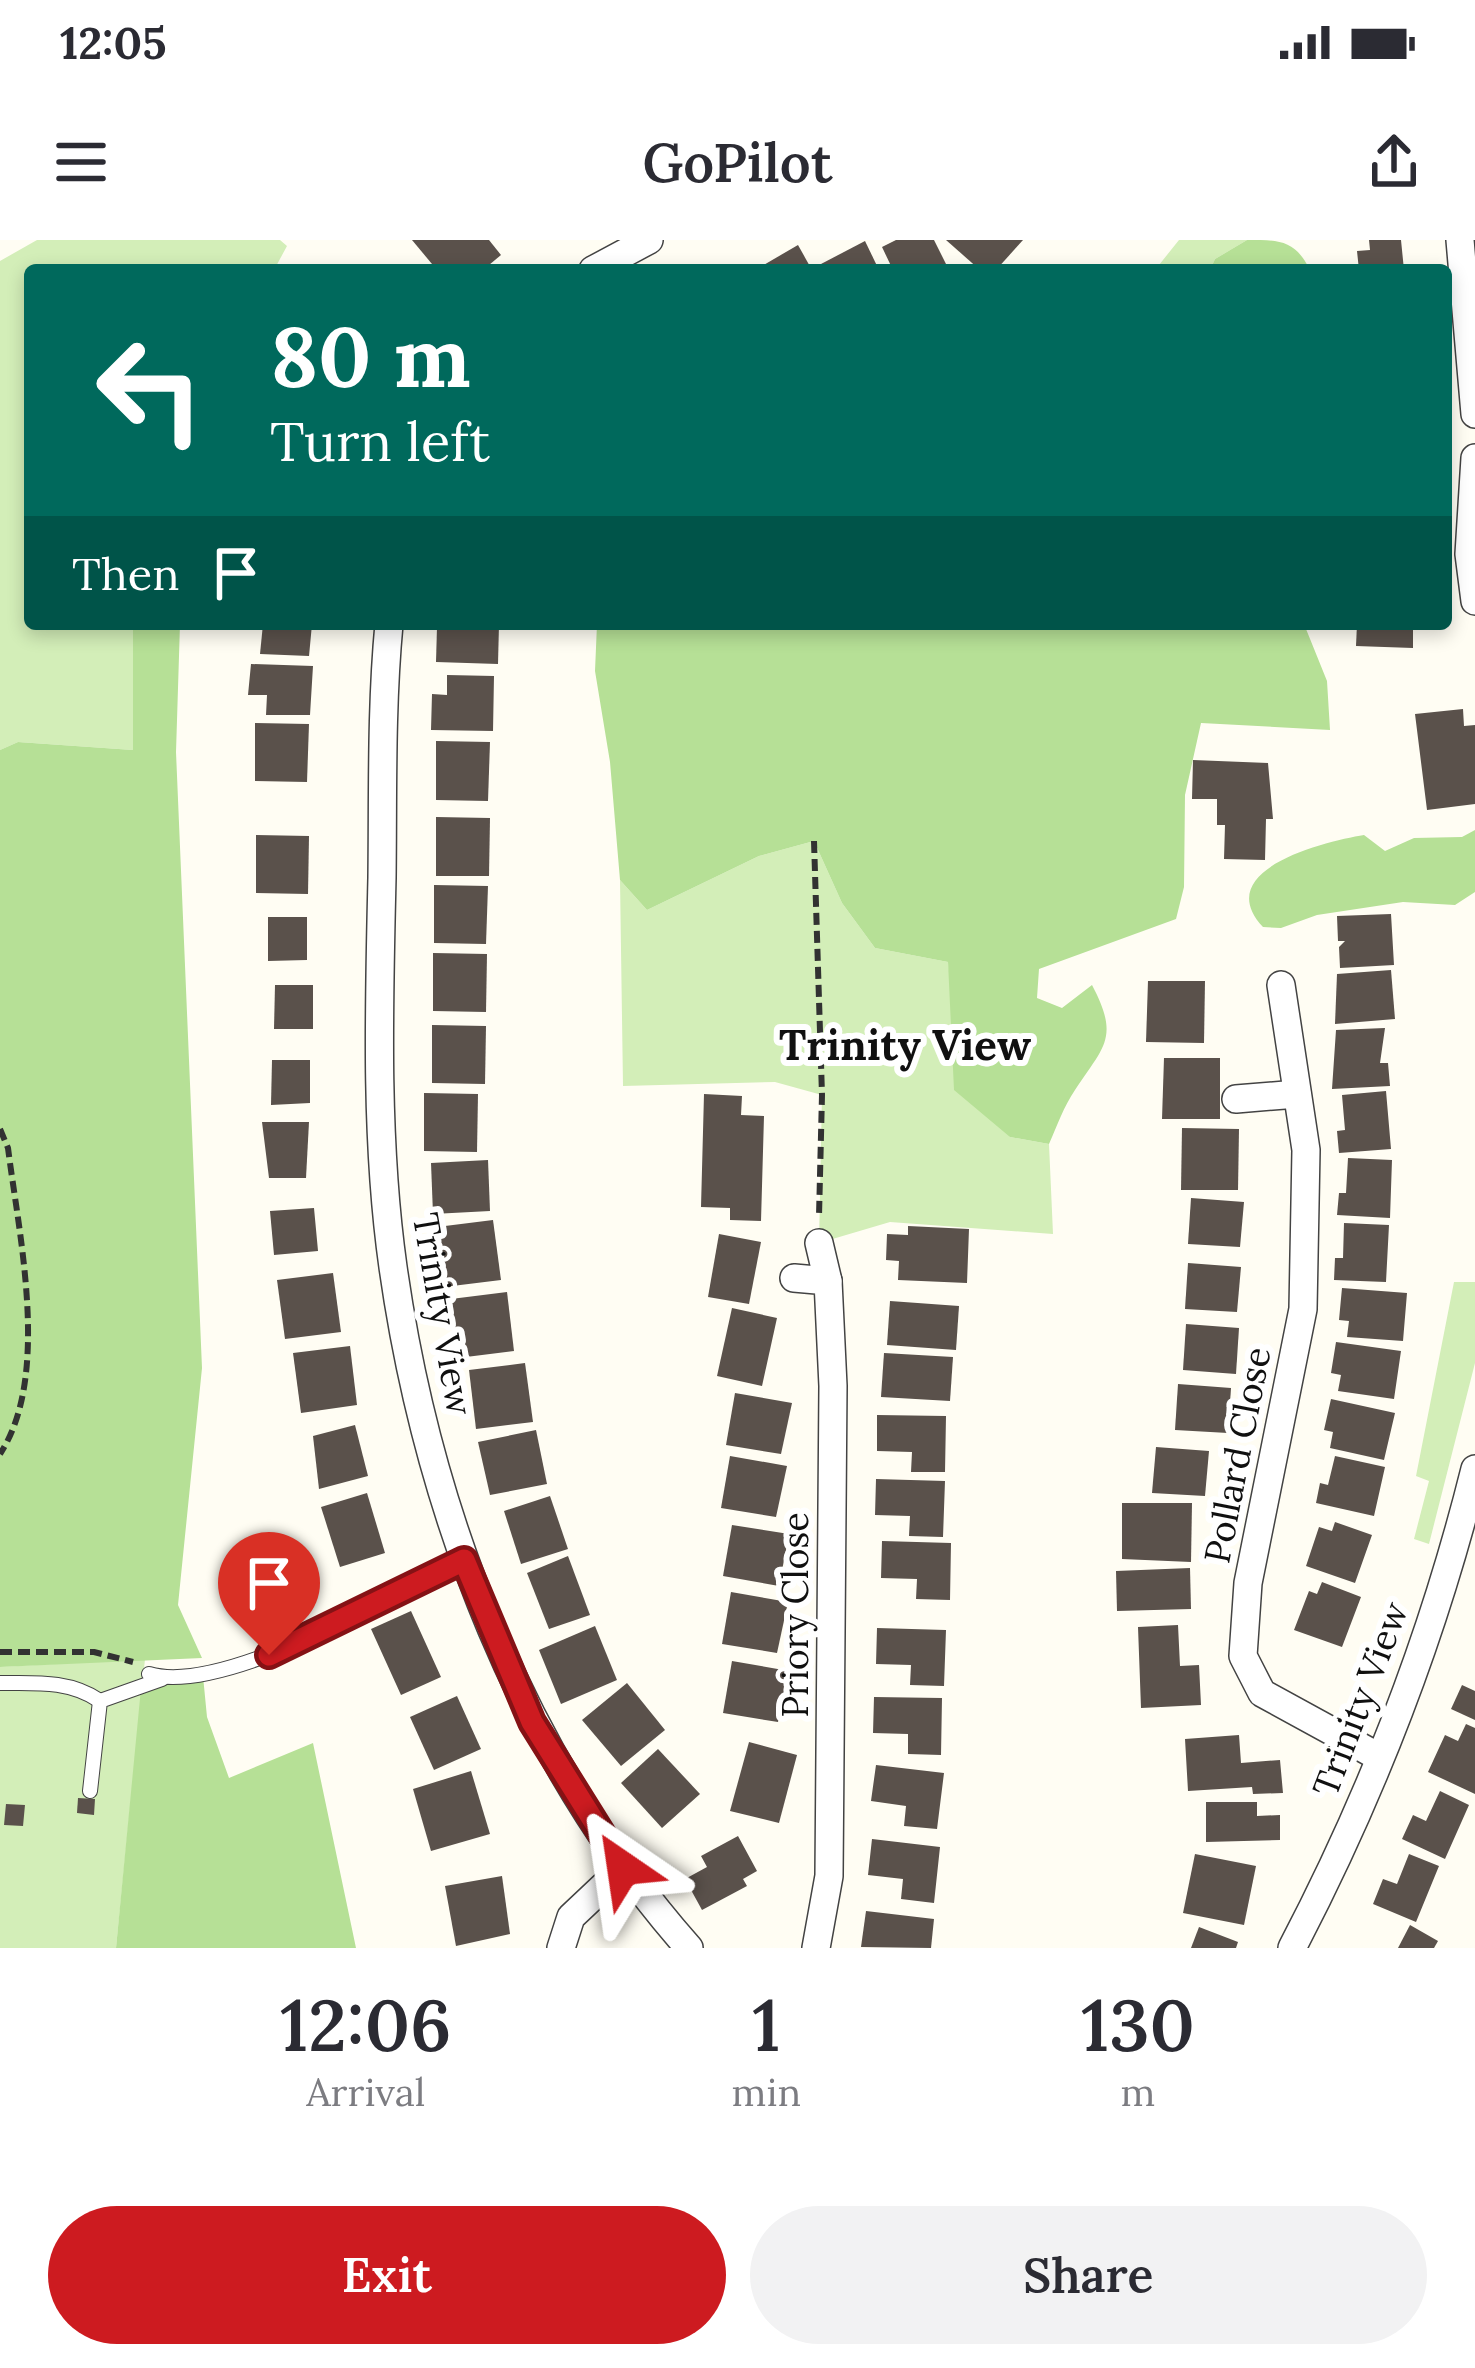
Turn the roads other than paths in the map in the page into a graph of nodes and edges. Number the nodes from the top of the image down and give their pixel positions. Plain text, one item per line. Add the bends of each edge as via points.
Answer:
1 (649, 240) edge
2 (1460, 240) edge
3 (604, 264) edge
4 (1475, 414) edge
5 (1475, 458) edge
6 (1475, 601) edge
7 (389, 630) edge
8 (1281, 986) dead end
9 (1297, 1094) junction
10 (1237, 1099) dead end
11 (819, 1243) road end
12 (794, 1278) dead end
13 (828, 1282) junction
14 (1475, 1469) edge
15 (464, 1560) junction
16 (0, 1683) edge
17 (100, 1701) junction
18 (1379, 1757) junction
19 (90, 1791) dead end
20 (623, 1868) junction
21 (560, 1948) edge
22 (689, 1948) edge
23 (816, 1948) edge
24 (1292, 1948) edge

1 - 3 street
2 - 4 street
5 - 6 street
7 - 15 street, Trinity View via 381,928 392,1264 414,1386
8 - 9 street, Pollard Close
9 - 10 street
9 - 18 street, Pollard Close via 1306,1150 1303,1309 1248,1583 1243,1656 1262,1693
11 - 13 street, Priory Close
12 - 13 street
13 - 23 street, Priory Close via 830,1865
14 - 18 street, Trinity View via 1424,1644
15 - 17 lane via 269,1655 156,1676
15 - 20 street, Trinity View via 532,1722
16 - 17 lane via 84,1689
17 - 19 lane
18 - 24 street, Trinity View
20 - 21 street via 571,1916
20 - 22 street, Trinity View

